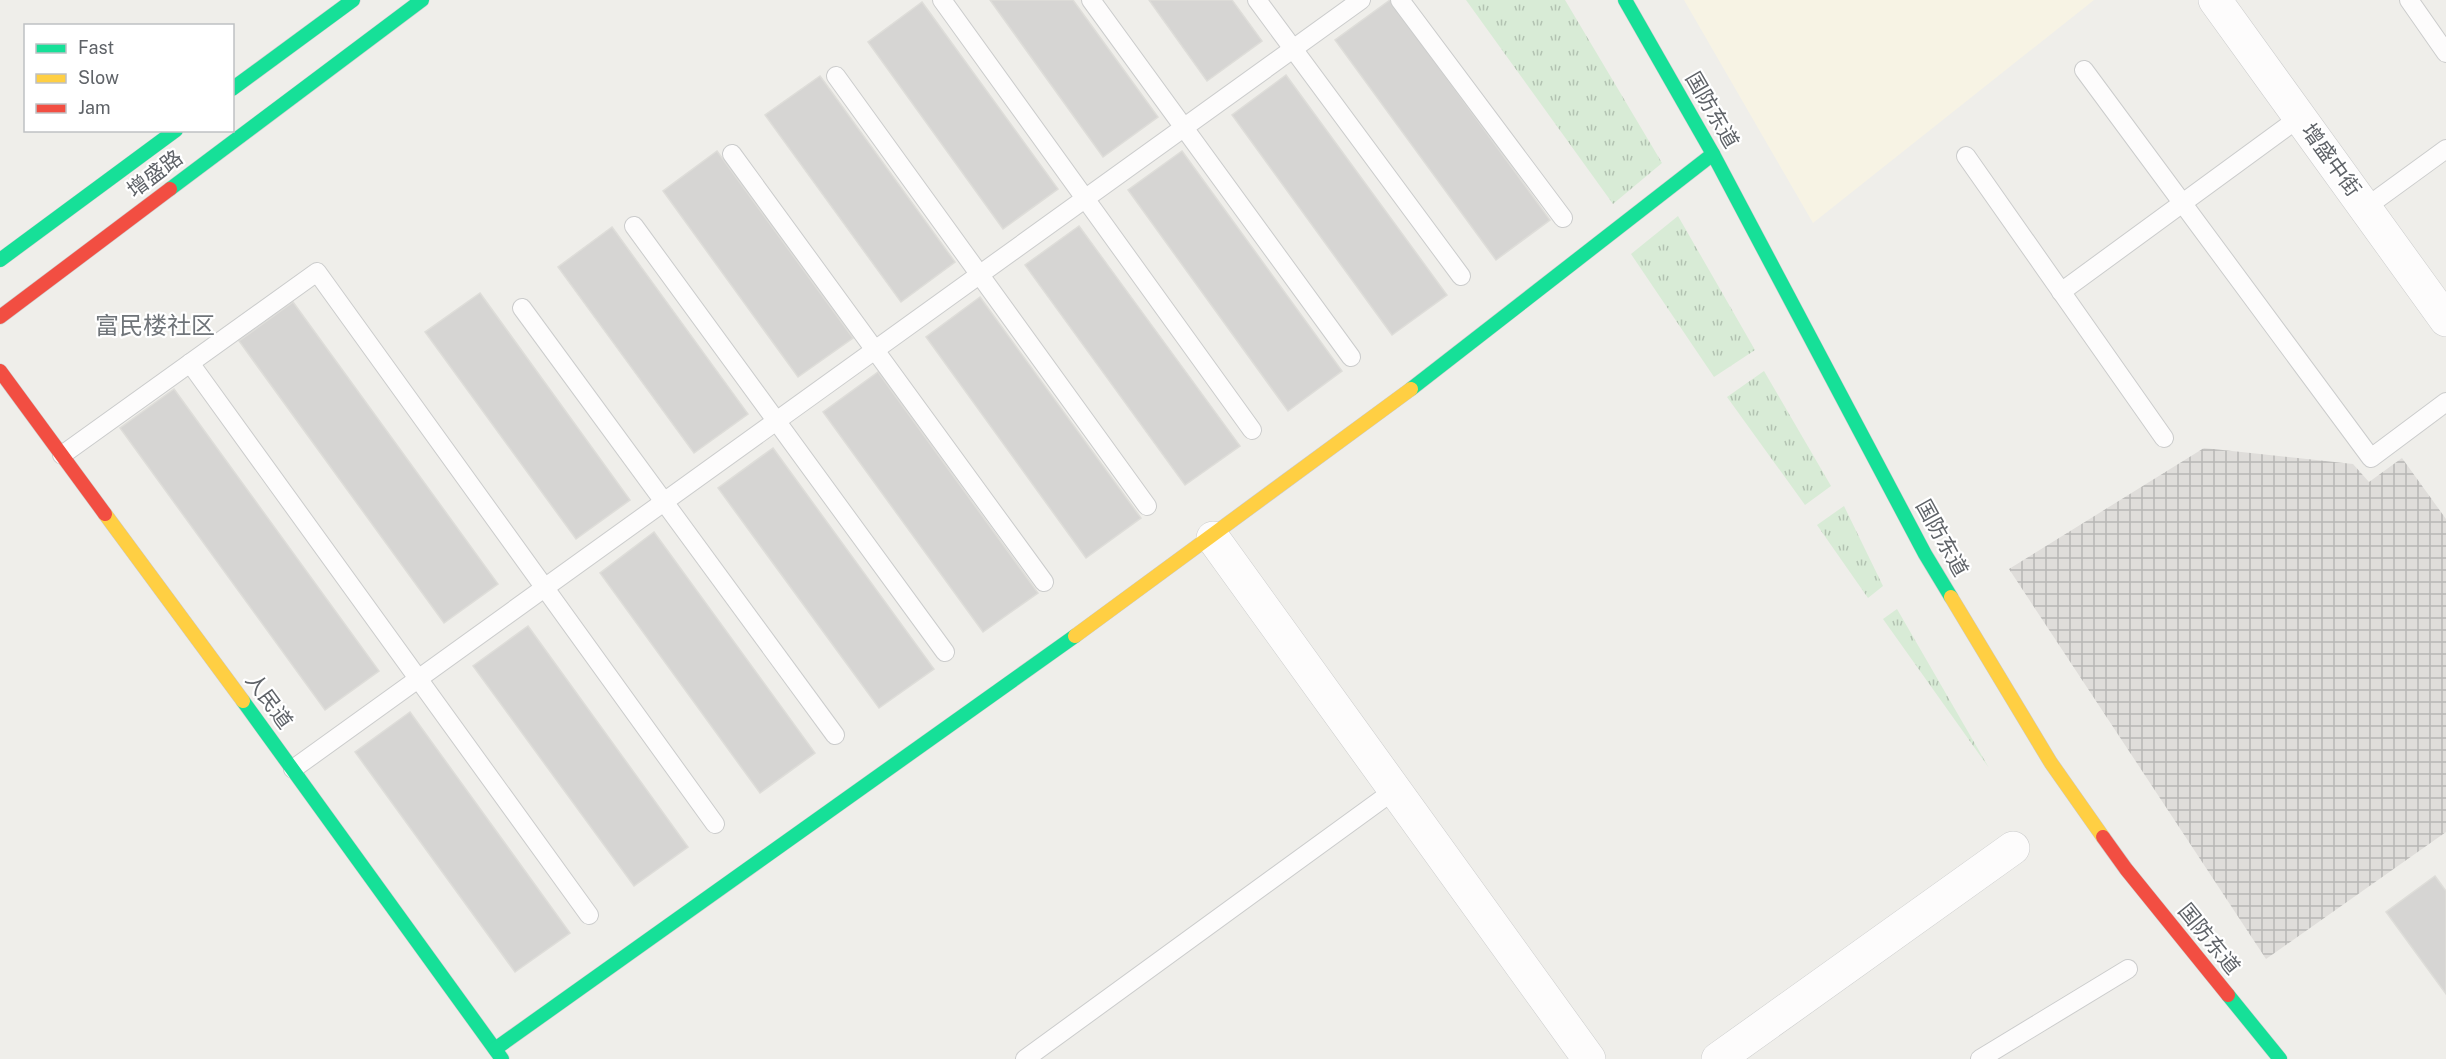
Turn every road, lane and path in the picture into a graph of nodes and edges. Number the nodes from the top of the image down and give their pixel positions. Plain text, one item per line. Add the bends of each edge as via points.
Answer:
1 (353, 0) edge
2 (423, 0) edge
3 (942, 0) edge
4 (1091, 0) edge
5 (1257, 0) edge
6 (1361, 0) edge
7 (1400, 0) edge
8 (1625, 0) edge
9 (2215, 0) edge
10 (2409, 0) edge
11 (1293, 49) junction
12 (2446, 53) edge
13 (2084, 70) dead end
14 (836, 76) dead end
15 (234, 88) edge
16 (2300, 117) junction
17 (1184, 127) junction
18 (173, 132) edge
19 (2446, 149) edge
20 (732, 153) dead end
21 (1713, 154) junction
22 (1966, 156) dead end
23 (1085, 199) junction
24 (2183, 203) junction
25 (2365, 208) junction
26 (1563, 218) dead end
27 (634, 226) dead end
28 (0, 260) edge
29 (979, 275) junction
30 (1461, 276) dead end
31 (2061, 292) junction
32 (522, 308) dead end
33 (0, 317) edge
34 (2446, 320) edge
35 (875, 350) junction
36 (1351, 357) dead end
37 (190, 363) junction
38 (0, 371) edge
39 (2446, 402) edge
40 (776, 421) junction
41 (1252, 430) dead end
42 (2164, 438) dead end
43 (62, 455) junction
44 (664, 501) junction
45 (1147, 506) dead end
46 (1213, 538) junction
47 (1044, 582) dead end
48 (544, 588) junction
49 (945, 652) dead end
50 (418, 678) junction
51 (835, 735) dead end
52 (293, 769) junction
53 (1396, 789) junction
54 (715, 824) dead end
55 (2013, 848) dead end
56 (590, 915) dead end
57 (2128, 969) dead end
58 (499, 1054) edge
59 (1025, 1059) edge
60 (1589, 1059) edge
61 (1718, 1059) edge
62 (1980, 1059) edge
63 (2280, 1059) edge

1 - 15 street
2 - 33 street, 增盛路
3 - 23 lane
4 - 17 lane
5 - 11 lane
6 - 11 lane
7 - 26 lane
8 - 21 street, 国防东道
9 - 16 street, 增盛中街
10 - 12 lane
11 - 17 lane
11 - 30 lane
13 - 24 lane
14 - 29 lane
16 - 24 lane
16 - 25 street, 增盛中街
17 - 23 lane
17 - 36 lane
18 - 28 street, 增盛路
19 - 25 lane
20 - 35 lane
21 - 46 street
21 - 63 street, 国防东道 via 1925,554 2051,763 2126,869
22 - 31 lane
23 - 29 lane
23 - 41 lane
24 - 31 lane
24 - 39 lane via 2371,458
25 - 34 street, 增盛中街
27 - 40 lane
29 - 35 lane
29 - 45 lane
31 - 42 lane
32 - 44 lane
35 - 40 lane
35 - 47 lane
37 - 43 lane
37 - 48 lane via 317,272
37 - 50 lane
38 - 43 street, 人民道
40 - 44 lane
40 - 49 lane
43 - 52 street, 人民道
44 - 48 lane
44 - 51 lane
46 - 53 street
46 - 58 street
48 - 50 lane
48 - 54 lane
50 - 52 lane
50 - 56 lane
52 - 58 street, 人民道
53 - 59 lane
53 - 60 street
55 - 61 street
57 - 62 lane

